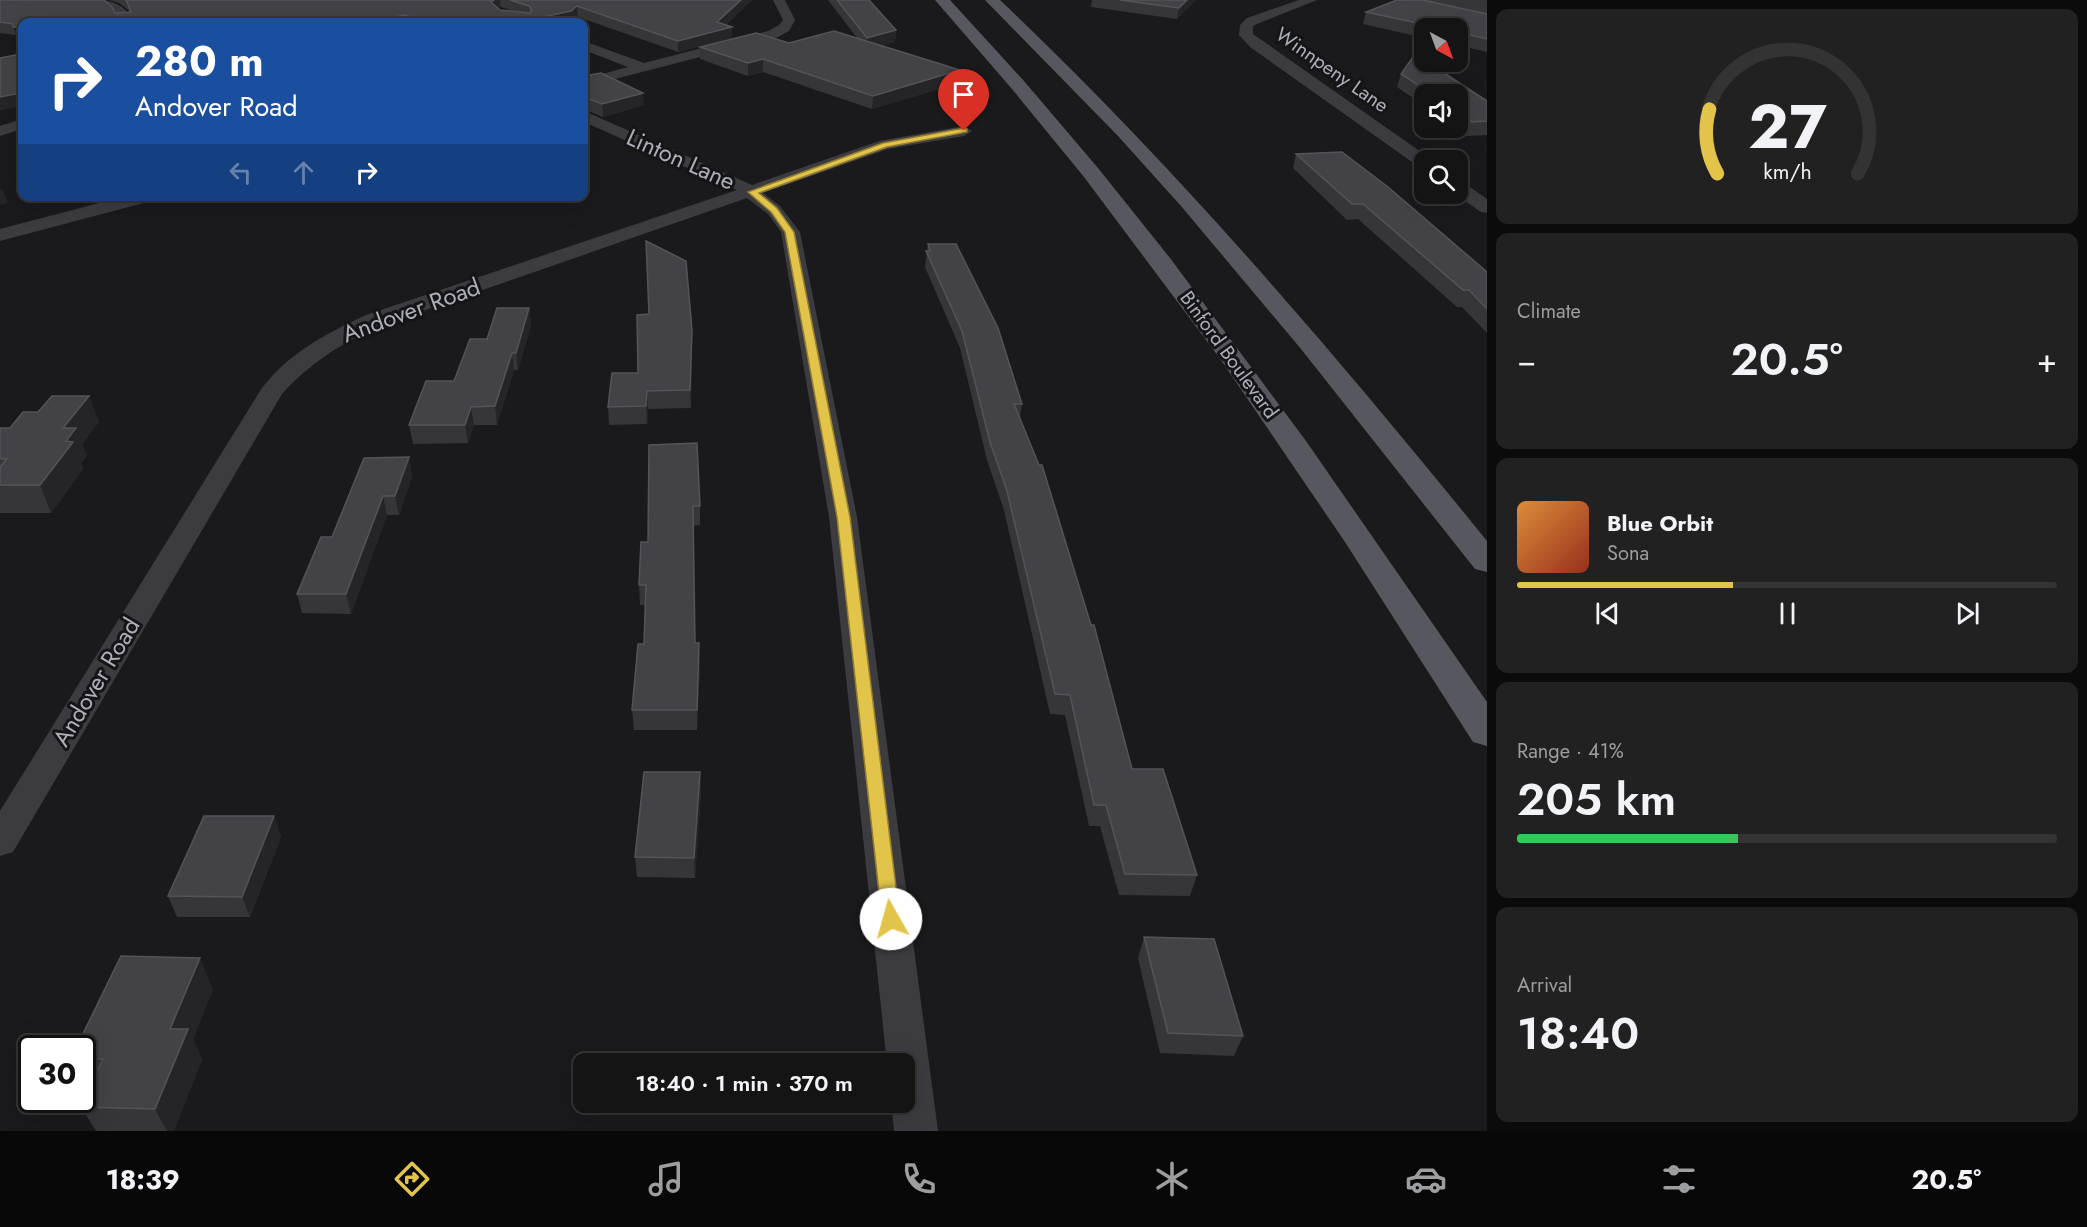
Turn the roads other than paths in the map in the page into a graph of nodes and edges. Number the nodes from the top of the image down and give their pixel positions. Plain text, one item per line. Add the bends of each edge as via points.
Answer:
1 (102, 0) edge
2 (779, 0) edge
3 (942, 0) edge
4 (992, 0) edge
5 (1311, 0) edge
6 (124, 18) edge
7 (588, 47) edge
8 (643, 68) junction
9 (588, 82) edge
10 (588, 118) edge
11 (18, 125) edge
12 (0, 131) edge
13 (964, 131) dead end
14 (1414, 155) edge
15 (1468, 189) edge
16 (1487, 191) edge
17 (753, 192) junction
18 (1468, 194) edge
19 (130, 201) edge
20 (1487, 208) edge
21 (0, 235) edge
22 (1487, 562) edge
23 (1487, 732) edge
24 (0, 842) edge
25 (916, 1131) edge

1 - 6 street
2 - 8 street via 789,20 773,34
3 - 23 main road, Binford Boulevard via 1062,135 1191,302 1349,525
4 - 22 main road via 1095,100 1230,247
5 - 14 street, Winnpeny Lane via 1258,18 1247,25 1245,33 1255,44
7 - 8 street
8 - 9 street
10 - 17 street, Linton Lane
11 - 12 street
13 - 17 street, Andover Road via 885,145
15 - 16 street
17 - 24 street, Andover Road via 374,320 344,333 288,372 272,392
17 - 25 street, Linton Lane via 774,210 790,232 843,517
18 - 20 street
19 - 21 street

